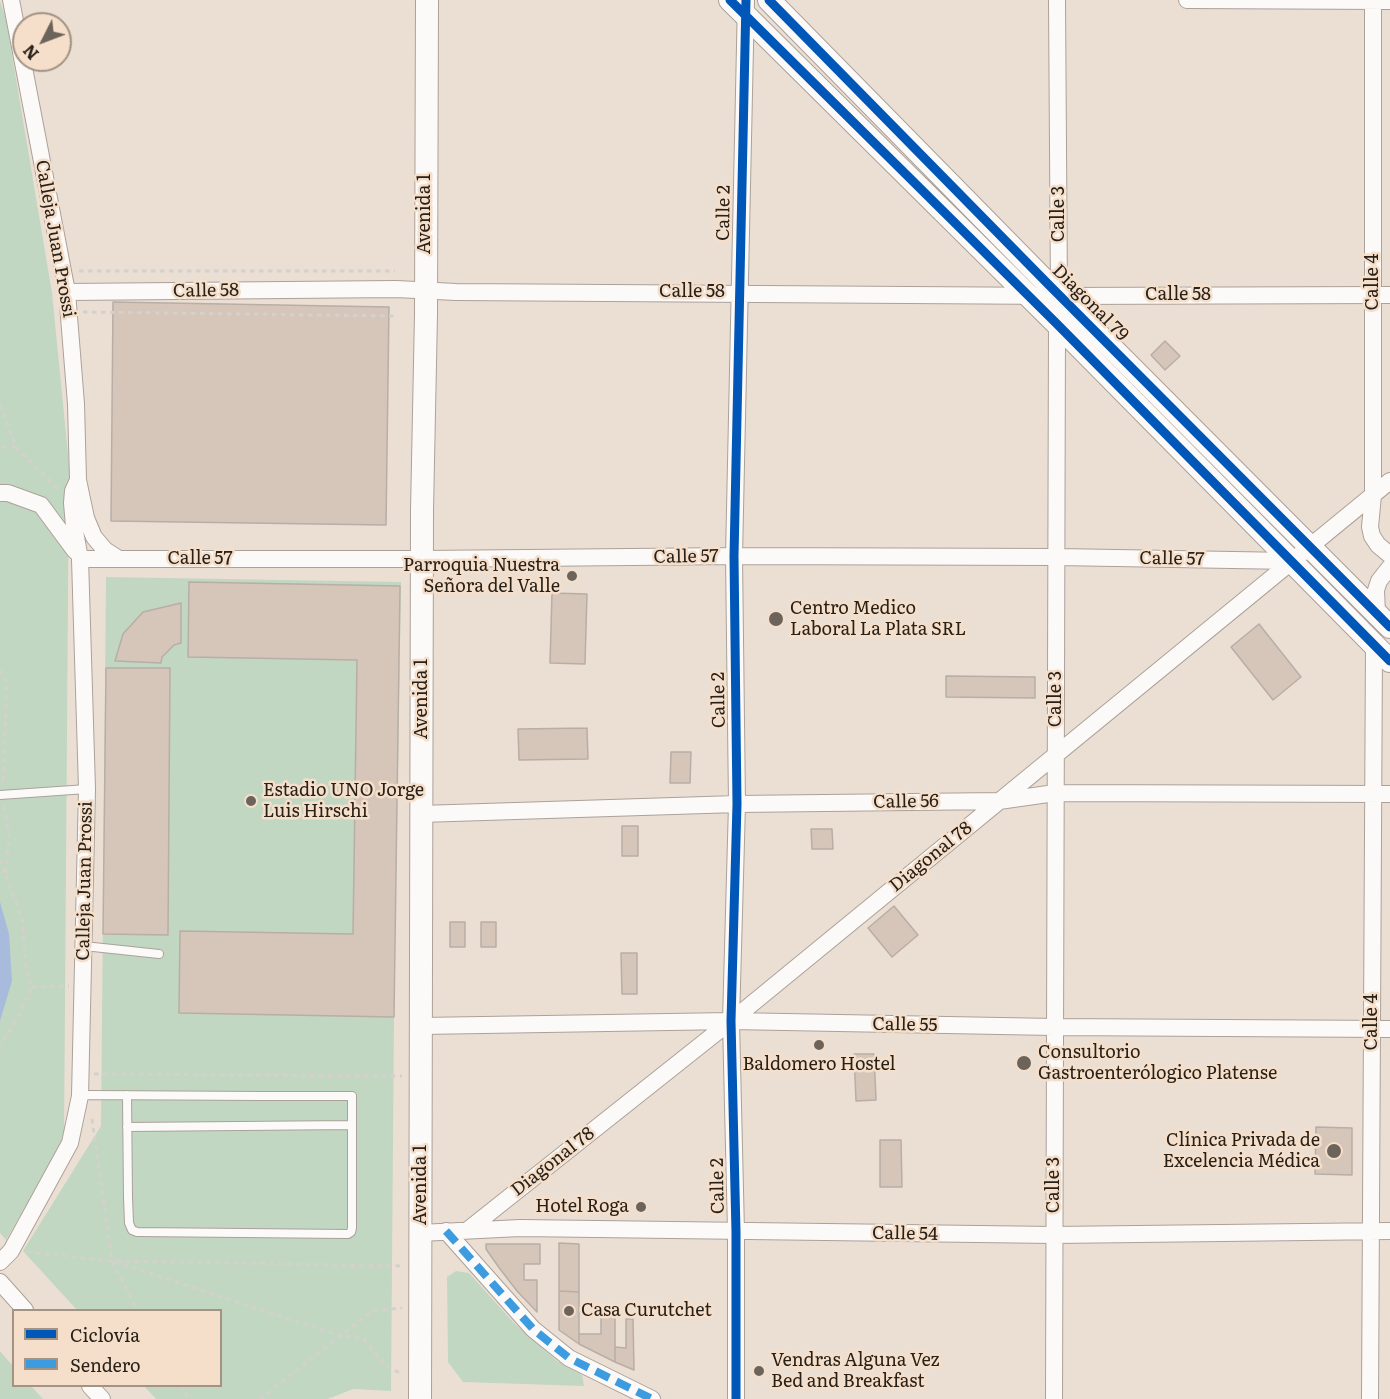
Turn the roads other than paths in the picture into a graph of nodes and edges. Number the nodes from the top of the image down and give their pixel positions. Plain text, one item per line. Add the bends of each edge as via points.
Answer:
1 (11, 0) edge
2 (427, 0) edge
3 (769, 0) edge
4 (1057, 0) edge
5 (1187, 0) edge
6 (1373, 0) edge
7 (1390, 1) edge
8 (740, 5) edge
9 (424, 291) junction
10 (67, 292) junction
11 (739, 292) junction
12 (1026, 294) junction
13 (1373, 294) junction
14 (1390, 294) edge
15 (1059, 296) junction
16 (1057, 324) junction
17 (78, 480) junction
18 (1390, 481) edge
19 (0, 493) edge
20 (1373, 495) junction
21 (1309, 547) junction
22 (1390, 555) edge
23 (734, 556) junction
24 (1057, 557) junction
25 (80, 559) junction
26 (119, 559) junction
27 (424, 559) junction
28 (1291, 561) junction
29 (1390, 567) edge
30 (1384, 621) edge
31 (1382, 653) edge
32 (1056, 754) junction
33 (87, 789) junction
34 (1055, 793) junction
35 (1382, 794) edge
36 (1, 795) edge
37 (999, 801) junction
38 (737, 804) junction
39 (421, 814) junction
40 (84, 946) junction
41 (159, 954) dead end
42 (731, 1021) junction
43 (421, 1026) junction
44 (1054, 1027) junction
45 (1372, 1029) junction
46 (1390, 1029) edge
47 (85, 1095) junction
48 (127, 1095) junction
49 (352, 1125) junction
50 (127, 1127) junction
51 (469, 1229) junction
52 (446, 1231) junction
53 (1371, 1231) junction
54 (1390, 1231) edge
55 (736, 1232) junction
56 (420, 1233) junction
57 (1054, 1235) junction
58 (5, 1256) edge
59 (0, 1282) edge
60 (23, 1309) edge
61 (91, 1387) edge
62 (420, 1391) edge
63 (102, 1399) edge
64 (652, 1399) edge
65 (736, 1399) edge
66 (1054, 1399) edge
67 (1370, 1399) edge

1 - 10 street, Calleja Juan Prossi
2 - 9 main road, Avenida 1
3 - 15 main road, Diagonal 79
4 - 15 street, Calle 3
5 - 6 street
6 - 7 street
6 - 13 street, Calle 4
8 - 11 street, Calle 2
8 - 12 main road
9 - 10 street, Calle 58
9 - 11 street, Calle 58
9 - 27 main road, Avenida 1
10 - 17 street, Calleja Juan Prossi
11 - 12 street, Calle 58
11 - 23 street, Calle 2
12 - 15 street, Calle 58
12 - 16 main road
13 - 14 street, Calle 58
13 - 15 street, Calle 58
13 - 20 street, Calle 4
15 - 16 street, Calle 3
15 - 21 main road, Diagonal 79
16 - 24 street, Calle 3
16 - 28 main road
17 - 25 street, Calleja Juan Prossi via 72,503
17 - 26 street, Calleja Juan Prossi via 94,537
18 - 20 street, Diagonal 78
19 - 25 street via 41,505
20 - 21 street, Diagonal 78
20 - 22 street, Calle 4 via 1372,536
21 - 28 street, Diagonal 78
21 - 30 main road, Diagonal 79
23 - 24 street, Calle 57
23 - 27 street, Calle 57
23 - 38 street, Calle 2
24 - 28 street, Calle 57
24 - 32 street, Calle 3
25 - 26 street, Calle 57
25 - 33 street, Calleja Juan Prossi
26 - 27 street, Calle 57
27 - 39 main road, Avenida 1
28 - 31 main road
28 - 32 street, Diagonal 78
29 - 30 street via 1376,590
31 - 35 street, Calle 4
32 - 34 street, Calle 3
32 - 37 street, Diagonal 78
33 - 36 lane
33 - 40 street, Calleja Juan Prossi
34 - 35 street, Calle 56
34 - 37 street, Calle 56
34 - 44 street, Calle 3
35 - 45 street, Calle 4
37 - 38 street, Calle 56
37 - 42 street, Diagonal 78
38 - 39 street, Calle 56
38 - 42 street, Calle 2
39 - 43 main road, Avenida 1
40 - 41 lane
40 - 47 street, Calleja Juan Prossi via 80,1074
42 - 43 street, Calle 55
42 - 44 street, Calle 55
42 - 51 street, Diagonal 78
42 - 55 street, Calle 2
43 - 56 main road, Avenida 1
44 - 45 street, Calle 55
44 - 57 street, Calle 3
45 - 46 street, Calle 55
45 - 53 street, Calle 4
47 - 48 lane
47 - 58 street, Calleja Juan Prossi via 70,1143
48 - 49 lane via 352,1096
48 - 50 lane
49 - 50 lane
49 - 50 lane via 352,1228 348,1234 132,1230
51 - 52 street, Calle 54
51 - 55 street, Calle 54
52 - 56 street, Calle 54
52 - 64 street via 533,1329 569,1358
53 - 54 street, Calle 54
53 - 57 street, Calle 54
53 - 67 street, Calle 4
55 - 57 street, Calle 54
55 - 65 street, Calle 2
56 - 62 main road, Avenida 1
57 - 66 street, Calle 3
59 - 60 street
61 - 63 street

